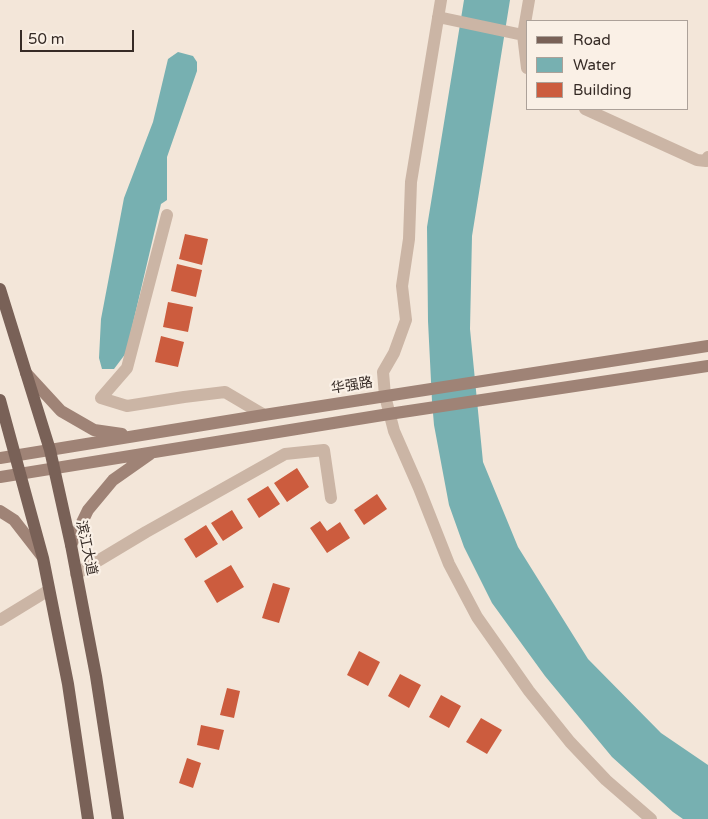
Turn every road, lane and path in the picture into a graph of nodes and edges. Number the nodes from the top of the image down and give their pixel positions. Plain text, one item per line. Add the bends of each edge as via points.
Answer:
1 (441, 0) edge
2 (529, 0) edge
3 (438, 17) junction
4 (523, 35) junction
5 (526, 60) edge
6 (587, 110) edge
7 (708, 157) edge
8 (167, 215) dead end
9 (0, 289) edge
10 (708, 346) edge
11 (708, 366) edge
12 (26, 373) junction
13 (385, 396) junction
14 (0, 400) edge
15 (264, 414) junction
16 (389, 414) junction
17 (137, 436) junction
18 (50, 450) junction
19 (153, 452) junction
20 (16, 456) junction
21 (0, 458) edge
22 (54, 468) junction
23 (21, 474) junction
24 (0, 477) edge
25 (332, 498) dead end
26 (0, 511) edge
27 (71, 544) junction
28 (43, 558) junction
29 (76, 574) junction
30 (49, 590) junction
31 (0, 620) edge
32 (88, 819) edge
33 (118, 819) edge
34 (651, 819) edge

1 - 3 street
2 - 4 street
3 - 4 street
3 - 13 street via 411,182 409,239 402,286 406,320 384,372
4 - 5 street
6 - 7 street via 697,160 706,161
8 - 15 street via 127,368 101,398 128,406 225,392
9 - 12 main road, 滨江大道
10 - 13 main road, 华强路
11 - 16 main road
12 - 17 main road via 61,411 94,430
12 - 18 main road, 滨江大道
13 - 15 main road, 华强路
13 - 16 street
14 - 20 main road
15 - 17 main road, 华强路
16 - 19 main road
16 - 34 street via 449,564 477,616 529,691 570,742 606,780
17 - 18 main road, 华强路
18 - 20 main road, 华强路
18 - 22 main road, 滨江大道
19 - 22 main road
19 - 27 main road via 113,480 88,510
20 - 21 main road, 华强路
20 - 23 main road
22 - 23 main road
22 - 27 main road, 滨江大道
23 - 24 main road
23 - 28 main road
25 - 29 street via 324,450 285,454
26 - 28 main road via 14,520
27 - 29 main road, 滨江大道
28 - 30 main road
29 - 33 main road, 滨江大道
30 - 31 street
30 - 32 main road via 68,684

